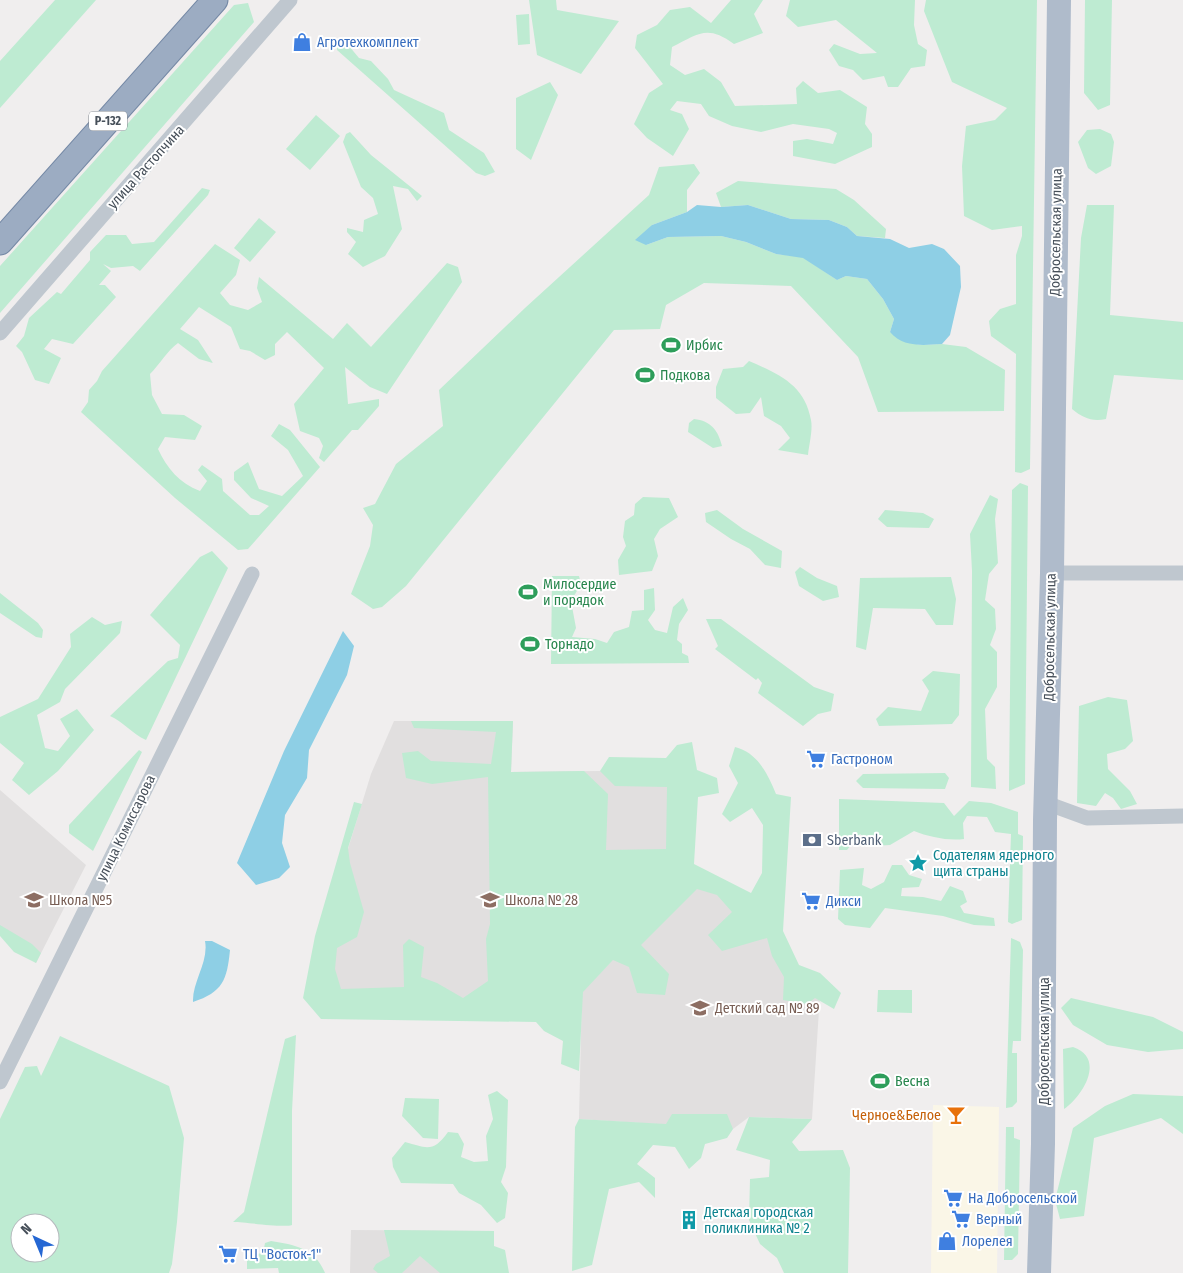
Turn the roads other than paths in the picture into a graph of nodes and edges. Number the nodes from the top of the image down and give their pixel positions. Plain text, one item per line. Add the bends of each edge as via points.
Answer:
1 (197, 0) edge
2 (215, 0) edge
3 (290, 0) edge
4 (1059, 0) edge
5 (0, 221) edge
6 (0, 242) edge
7 (0, 333) edge
8 (1052, 573) junction
9 (1183, 573) edge
10 (252, 574) dead end
11 (1046, 803) junction
12 (1183, 816) edge
13 (0, 1082) edge
14 (1039, 1273) edge

1 - 5 highway, Р-132
2 - 6 highway, Р-132
3 - 7 street, улица Растопчина
4 - 8 main road, Добросельская улица
8 - 9 street
8 - 11 main road, Добросельская улица
10 - 13 street, улица Комиссарова
11 - 12 street via 1087,818
11 - 14 main road, Добросельская улица

